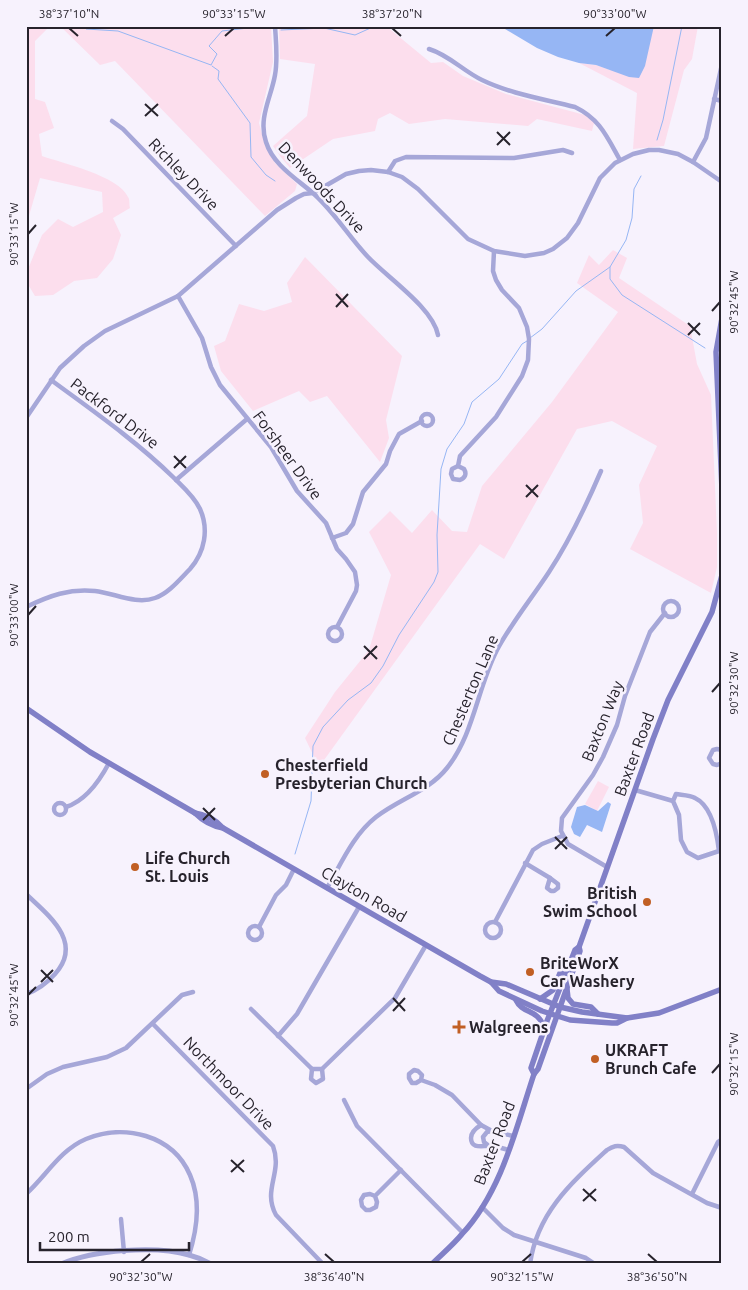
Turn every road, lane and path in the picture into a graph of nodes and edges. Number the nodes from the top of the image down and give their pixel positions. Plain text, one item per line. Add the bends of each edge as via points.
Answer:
1 (275, 26) edge
2 (429, 49) dead end
3 (722, 64) edge
4 (714, 100) junction
5 (722, 101) edge
6 (112, 121) dead end
7 (572, 153) dead end
8 (620, 160) junction
9 (693, 162) junction
10 (388, 172) junction
11 (722, 182) edge
12 (313, 193) junction
13 (236, 246) junction
14 (494, 251) junction
15 (178, 296) junction
16 (722, 318) edge
17 (438, 335) dead end
18 (51, 380) junction
19 (26, 418) edge
20 (247, 419) junction
21 (422, 421) dead end
22 (458, 466) dead end
23 (601, 471) dead end
24 (176, 480) junction
25 (722, 490) edge
26 (332, 538) junction
27 (722, 575) edge
28 (26, 607) edge
29 (665, 613) dead end
30 (338, 627) dead end
31 (26, 708) edge
32 (722, 750) edge
33 (109, 763) junction
34 (722, 763) edge
35 (636, 790) junction
36 (674, 801) junction
37 (66, 807) dead end
38 (562, 836) junction
39 (525, 863) junction
40 (607, 867) junction
41 (294, 869) junction
42 (550, 878) dead end
43 (327, 888) junction
44 (26, 894) edge
45 (359, 906) junction
46 (495, 922) dead end
47 (259, 927) dead end
48 (426, 945) junction
49 (579, 947) junction
50 (567, 970) junction
51 (491, 982) junction
52 (567, 987) junction
53 (722, 989) edge
54 (192, 992) dead end
55 (26, 994) edge
56 (540, 999) junction
57 (516, 1000) junction
58 (556, 1006) junction
59 (251, 1009) dead end
60 (554, 1014) junction
61 (598, 1014) junction
62 (627, 1018) junction
63 (153, 1024) junction
64 (544, 1029) junction
65 (278, 1036) junction
66 (312, 1069) junction
67 (322, 1070) junction
68 (534, 1074) junction
69 (421, 1080) dead end
70 (26, 1089) edge
71 (344, 1100) dead end
72 (481, 1125) junction
73 (492, 1131) junction
74 (512, 1136) junction
75 (722, 1139) edge
76 (490, 1146) junction
77 (508, 1150) junction
78 (401, 1170) junction
79 (26, 1194) edge
80 (692, 1194) junction
81 (375, 1196) dead end
82 (482, 1207) junction
83 (722, 1208) edge
84 (121, 1219) dead end
85 (463, 1233) junction
86 (534, 1241) junction
87 (124, 1252) junction
88 (189, 1255) junction
89 (73, 1261) edge
90 (61, 1264) edge
91 (211, 1264) edge
92 (323, 1264) edge
93 (432, 1264) edge
94 (530, 1264) edge
95 (595, 1264) edge

1 - 12 street, Denwoods Drive via 277,60 264,113 265,141 279,164
2 - 8 street via 442,53 488,83 575,107 591,115
3 - 4 street
4 - 5 street
4 - 9 street via 706,138
6 - 13 street, Richley Drive
7 - 10 street via 563,150 514,158 406,157 395,160
8 - 9 street via 638,152 659,150 678,154
8 - 14 street via 600,178 574,230 561,243 544,253 525,256
9 - 11 street
10 - 12 street via 359,171 337,178
10 - 14 street via 418,188 468,238
12 - 13 street via 304,194 277,210
12 - 17 street, Denwoods Drive via 367,256 423,309
13 - 15 street
14 - 22 street via 496,280 519,308 527,327 528,360 518,383 496,417 460,456
15 - 18 street via 95,337 68,359
15 - 20 street, Forsheer Drive via 202,338 220,385
16 - 25 main road via 716,352
18 - 19 street
18 - 24 street, Packford Drive via 135,441
20 - 24 street
20 - 26 street, Forsheer Drive via 271,447 297,491 326,523
21 - 26 street via 399,434 386,464 363,492 353,524 346,533
23 - 43 street, Chesterton Lane via 563,550 496,652 458,753 434,782 371,821 357,837
24 - 28 street, Packford Drive via 199,507 205,535 194,564 164,593 138,600 96,591 74,591 60,593
26 - 30 street, Forsheer Drive via 352,566 357,585
27 - 35 main road, Baxter Road via 712,612 668,700
29 - 38 street, Baxton Way via 650,632 603,757 564,813
31 - 33 main road, Clayton Road
32 - 34 street via 713,750 709,758 713,764
33 - 37 street via 96,783 74,804
33 - 41 main road, Clayton Road
35 - 36 street
35 - 40 main road, Baxter Road
36 - 36 street via 676,794 694,797 703,804 710,815 719,850 698,858 687,852 681,840
38 - 39 street via 533,850
38 - 40 street via 568,844
39 - 42 street
39 - 46 street
40 - 49 main road, Baxter Road
41 - 43 main road, Clayton Road
41 - 47 street
43 - 45 main road, Clayton Road
44 - 55 street via 58,927 66,953 51,979
45 - 48 main road, Clayton Road
45 - 65 street via 300,1009
48 - 51 main road, Clayton Road
48 - 67 street via 395,998
49 - 50 main road, Baxter Road via 574,950
49 - 52 main road, Baxter Road
50 - 56 main road via 560,973 553,990
50 - 58 main road, Baxter Road
51 - 56 main road, Clayton Road via 506,984
51 - 57 main road, Clayton Road via 499,991
52 - 58 main road, Baxter Road
52 - 61 main road via 568,998 573,1004 591,1007
53 - 62 main road, Clayton Road via 660,1012
54 - 63 street via 182,995
56 - 58 main road, Clayton Road
57 - 60 main road, Clayton Road
57 - 64 main road via 519,1006 539,1017
58 - 60 main road, Baxter Road
58 - 61 main road, Clayton Road
59 - 65 street
60 - 62 main road, Clayton Road via 595,1023 617,1023
60 - 64 main road, Baxter Road
60 - 68 main road, Baxter Road
61 - 62 main road, Clayton Road
63 - 70 street via 120,1052 63,1067
63 - 92 street, Northmoor Drive via 273,1146 277,1164 270,1192 272,1206 276,1215
64 - 68 main road, Baxter Road via 531,1068
65 - 66 street
66 - 67 street
66 - 67 street via 311,1079 316,1082 323,1079
68 - 74 main road, Baxter Road
69 - 72 street via 452,1095
71 - 78 street via 357,1126
72 - 73 street
72 - 76 street via 472,1134 472,1143
73 - 74 street
73 - 76 street via 483,1137
74 - 77 main road, Baxter Road
75 - 80 street
76 - 77 street
77 - 82 main road, Baxter Road
78 - 81 street
78 - 85 street
79 - 88 street via 65,1152 86,1139 120,1132 146,1135 172,1150 190,1176 196,1220
80 - 83 street
80 - 86 street via 653,1173 624,1147 612,1147 562,1193 548,1212
82 - 85 main road, Baxter Road
82 - 86 street via 503,1228
84 - 87 street
85 - 93 main road, Baxter Road
86 - 94 street
86 - 95 street
87 - 88 street via 157,1250
87 - 89 street via 96,1254
88 - 91 street
89 - 90 street

